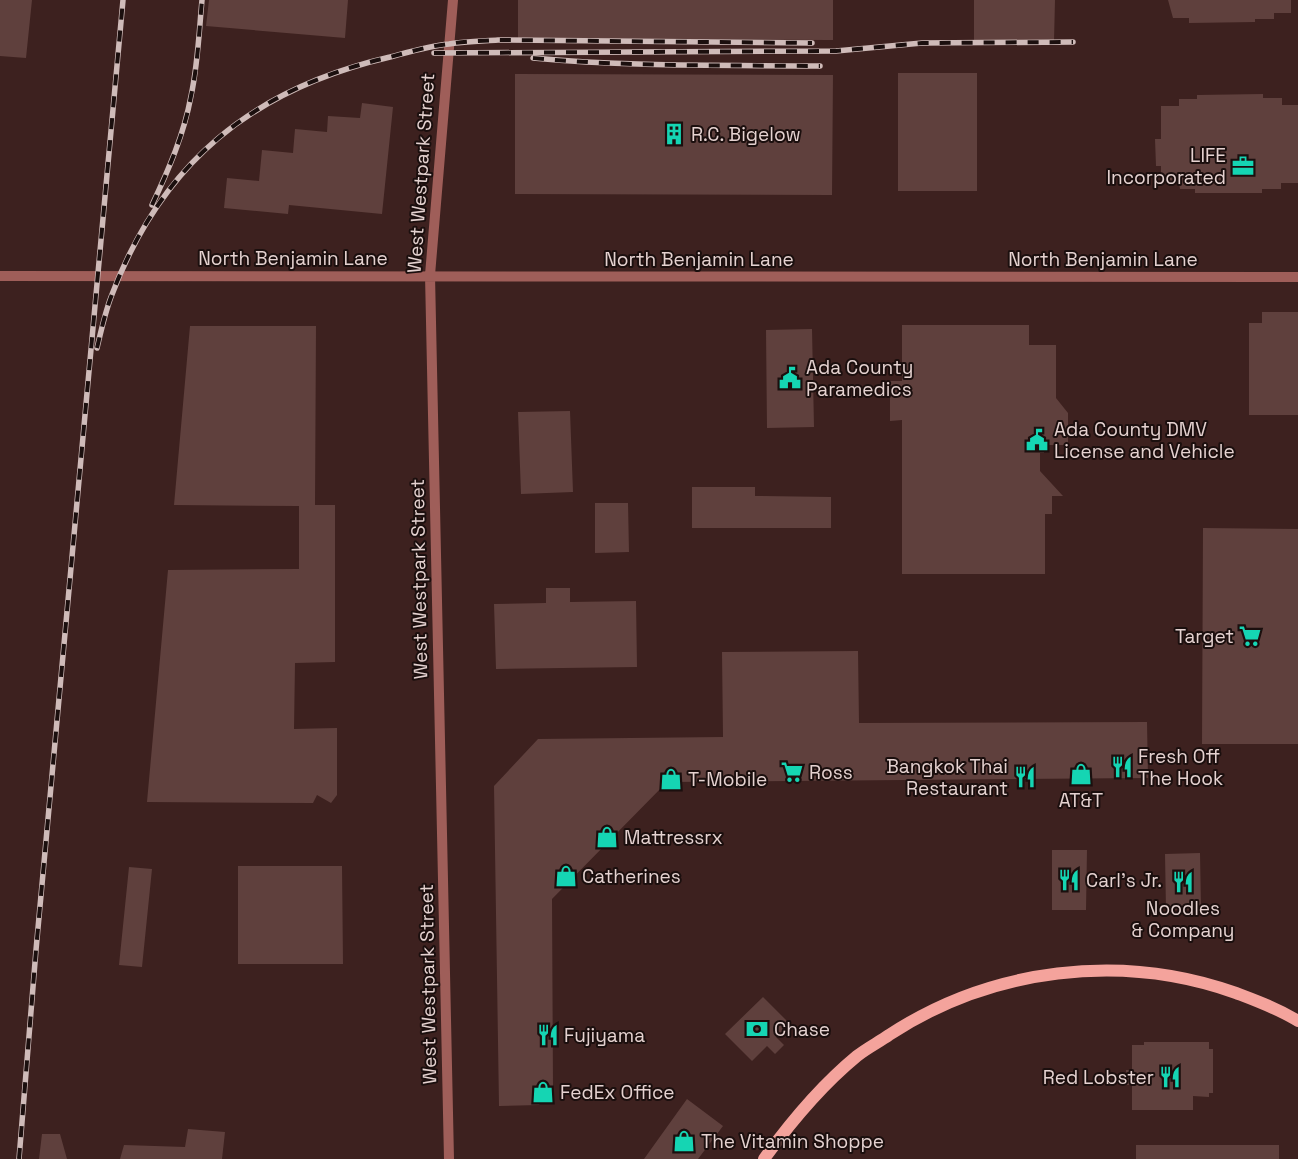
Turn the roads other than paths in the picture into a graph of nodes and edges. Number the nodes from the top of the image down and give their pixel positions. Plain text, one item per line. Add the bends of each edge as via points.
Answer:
1 (453, 0) edge
2 (430, 275) junction
3 (0, 276) edge
4 (1298, 277) edge
5 (1298, 1021) edge
6 (449, 1159) edge
7 (764, 1159) edge

1 - 2 street, West Westpark Street
2 - 3 street, North Benjamin Lane
2 - 4 street, North Benjamin Lane
2 - 6 street, West Westpark Street
5 - 7 main road via 1220,988 1140,971 1054,973 1013,981 934,1009 858,1055 792,1122

